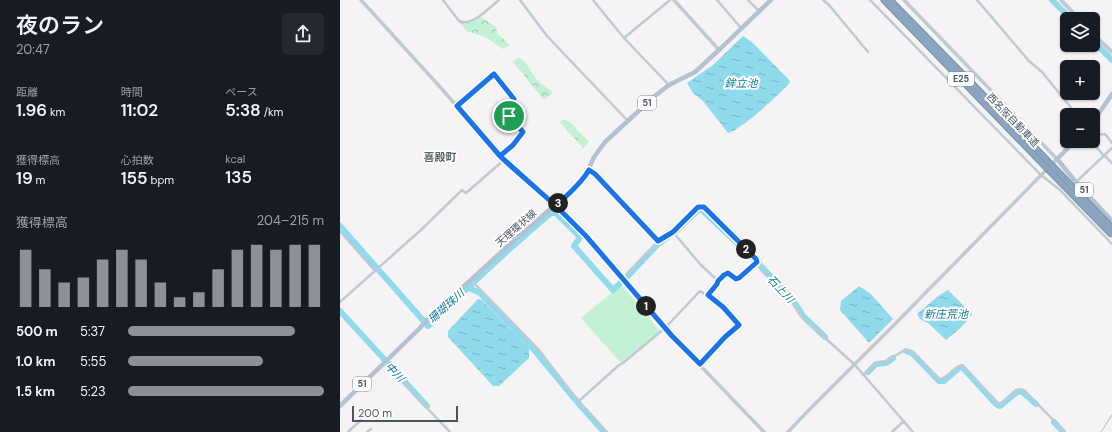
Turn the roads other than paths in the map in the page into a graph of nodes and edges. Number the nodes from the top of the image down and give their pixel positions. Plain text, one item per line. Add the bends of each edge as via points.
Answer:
1 (362, 0) edge
2 (443, 0) edge
3 (499, 0) edge
4 (520, 0) edge
5 (593, 0) edge
6 (670, 0) edge
7 (674, 0) edge
8 (717, 0) edge
9 (748, 0) edge
10 (771, 0) edge
11 (824, 0) edge
12 (870, 0) edge
13 (884, 0) edge
14 (890, 0) edge
15 (904, 0) edge
16 (977, 0) edge
17 (1061, 0) edge
18 (759, 12) junction
19 (1072, 12) edge
20 (742, 28) junction
21 (624, 38) junction
22 (1100, 41) edge
23 (720, 50) junction
24 (868, 52) dead end
25 (1112, 52) edge
26 (670, 85) junction
27 (1112, 94) edge
28 (457, 106) junction
29 (1071, 108) edge
30 (1100, 112) edge
31 (628, 121) junction
32 (1100, 135) edge
33 (1112, 143) edge
34 (1068, 148) edge
35 (1098, 148) edge
36 (1112, 148) edge
37 (1104, 155) junction
38 (500, 156) junction
39 (1040, 157) junction
40 (1057, 159) junction
41 (504, 160) junction
42 (1112, 163) edge
43 (589, 170) junction
44 (1041, 175) junction
45 (1076, 182) junction
46 (556, 206) junction
47 (1112, 220) edge
48 (1112, 228) edge
49 (340, 231) edge
50 (674, 233) junction
51 (1112, 235) edge
52 (658, 241) junction
53 (1112, 244) edge
54 (757, 262) junction
55 (376, 270) junction
56 (622, 279) junction
57 (471, 280) junction
58 (718, 281) junction
59 (708, 295) junction
60 (340, 302) edge
61 (665, 328) junction
62 (386, 362) junction
63 (700, 364) junction
64 (854, 365) junction
65 (863, 375) junction
66 (579, 401) junction
67 (340, 406) edge
68 (361, 420) dead end
69 (904, 422) junction
70 (370, 430) dead end
71 (348, 432) edge
72 (368, 432) edge
73 (450, 432) edge
74 (607, 432) edge
75 (764, 432) edge
76 (788, 432) edge
77 (892, 432) edge
78 (913, 432) edge
79 (1065, 432) edge

1 - 28 street
2 - 3 street via 459,21 467,22 480,16
4 - 31 street via 547,36
5 - 21 street
6 - 21 street
7 - 23 street
8 - 20 street
9 - 18 street
10 - 18 main road, 天理環状線 / 51
11 - 24 street
12 - 44 street
13 - 39 highway, 西名阪自動車道 / E25
14 - 39 highway, 西名阪自動車道 / E25
15 - 40 street
16 - 29 street
17 - 19 main road
18 - 20 main road, 天理環状線 / 51
20 - 23 main road, 天理環状線 / 51
21 - 26 street
22 - 25 main road
23 - 26 main road, 天理環状線 / 51 via 695,72
26 - 31 main road, 天理環状線 / 51
27 - 30 main road
28 - 38 street
28 - 38 street via 495,75 514,99 506,107 506,112 523,132
31 - 43 main road, 天理環状線 / 51 via 605,142 594,157
32 - 33 street via 1105,134
34 - 40 main road
35 - 37 street
36 - 37 street
37 - 42 street
37 - 45 street
38 - 41 street
39 - 48 highway, 西名阪自動車道 / E25, bridge
39 - 51 highway, 西名阪自動車道 / E25, bridge
40 - 44 street
40 - 45 main road, 51
41 - 46 street
41 - 55 street via 466,193 462,190
43 - 46 main road, 天理環状線 / 51 via 584,179
43 - 52 street
44 - 53 street via 1060,190
44 - 64 street
45 - 47 main road, 51
46 - 56 street via 586,236
46 - 57 main road, 天理環状線 / 51
49 - 55 street
50 - 52 street
50 - 54 street via 698,207 704,207
50 - 58 street
52 - 56 street
54 - 58 street via 739,278 736,279 728,273
54 - 64 street via 802,317
55 - 60 street
56 - 61 street
57 - 62 main road, 天理環状線 / 51 via 424,322
57 - 66 street via 539,350
58 - 59 street
59 - 61 street via 700,291
59 - 63 street via 739,325
61 - 63 street
61 - 66 street
62 - 67 main road, 天理環状線 / 51
62 - 73 street
63 - 75 street
64 - 65 street
64 - 76 street
65 - 69 street
65 - 79 street via 876,363 887,361 903,351 910,351 939,379 963,366 999,404 1016,390 1024,390
66 - 74 street
68 - 71 street
69 - 77 street
69 - 78 street
70 - 72 street

